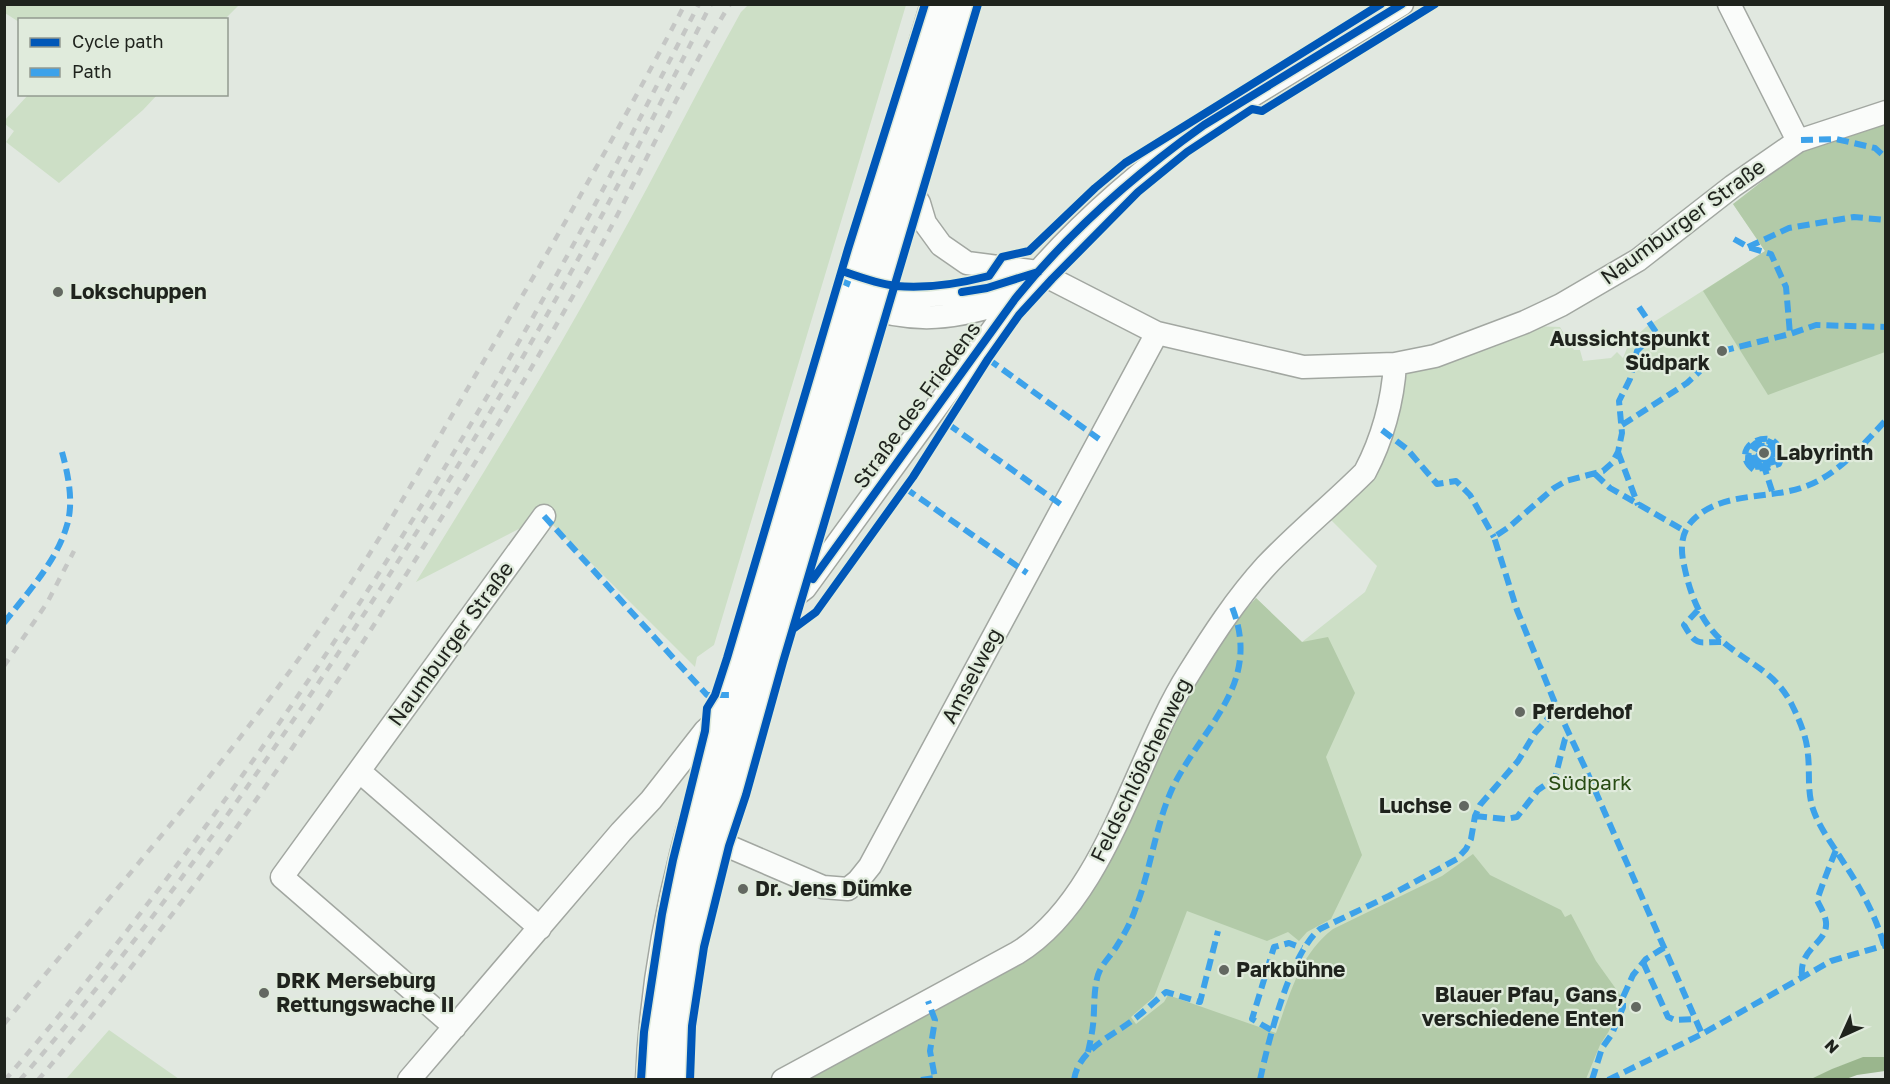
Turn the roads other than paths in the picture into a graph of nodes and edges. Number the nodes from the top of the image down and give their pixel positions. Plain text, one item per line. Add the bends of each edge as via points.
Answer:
1 (935, 4) edge
2 (963, 4) edge
3 (1402, 4) edge
4 (1729, 4) edge
5 (1886, 112) edge
6 (1798, 141) junction
7 (909, 186) junction
8 (1038, 272) junction
9 (862, 297) junction
10 (1015, 299) junction
11 (1157, 333) junction
12 (1395, 364) junction
13 (544, 516) dead end
14 (784, 604) junction
15 (726, 712) junction
16 (359, 771) junction
17 (723, 844) junction
18 (540, 928) junction
19 (454, 1027) junction
20 (409, 1080) edge
21 (650, 1080) edge
22 (677, 1080) edge
23 (783, 1080) edge

1 - 9 main road
2 - 7 main road
3 - 8 street, Straße des Friedens via 1177,144 1108,201
4 - 6 street
5 - 6 street, Naumburger Straße
6 - 12 street, Naumburger Straße via 1638,260 1561,305 1435,356
7 - 8 street via 925,222 941,245 966,263
7 - 9 main road
8 - 9 street, Straße des Friedens via 987,288 941,296
8 - 10 street, Straße des Friedens
8 - 11 street, Naumburger Straße
9 - 10 street, Straße des Friedens via 900,317 972,313
9 - 14 main road via 825,467
9 - 15 main road via 750,623
10 - 14 street, Straße des Friedens via 806,588
11 - 12 street, Naumburger Straße via 1303,367
11 - 17 street, Amselweg via 870,866 858,881 848,890 823,886
12 - 23 street, Feldschlößchenweg via 1395,380 1382,429 1365,472 1267,566 1232,607 1187,675 1092,870 1062,915 1017,953
13 - 16 street, Naumburger Straße
14 - 17 main road via 723,809
15 - 18 street via 705,731
15 - 21 main road via 683,856 664,944
16 - 18 street
16 - 19 street, Naumburger Straße via 282,877
17 - 22 main road via 694,919
18 - 19 street
19 - 20 street

